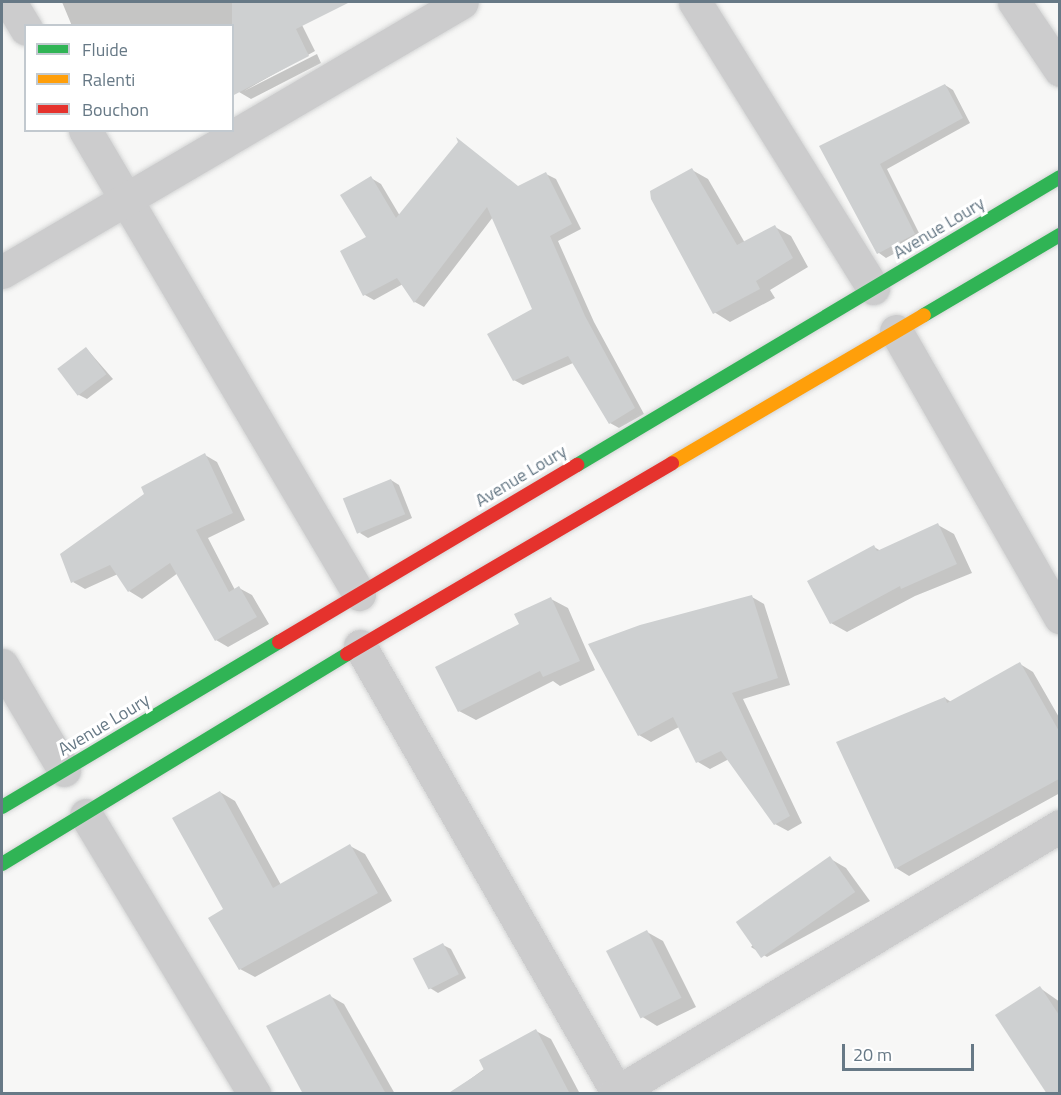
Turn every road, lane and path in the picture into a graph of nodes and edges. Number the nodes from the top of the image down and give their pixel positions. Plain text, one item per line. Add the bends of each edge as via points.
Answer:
1 (10, 2) edge
2 (462, 2) edge
3 (695, 2) edge
4 (1014, 2) edge
5 (24, 25) edge
6 (1059, 70) edge
7 (86, 132) edge
8 (1059, 177) edge
9 (125, 198) junction
10 (1059, 236) edge
11 (2, 272) edge
12 (873, 288) junction
13 (896, 331) junction
14 (359, 594) junction
15 (1059, 617) edge
16 (360, 646) junction
17 (2, 665) edge
18 (64, 770) junction
19 (2, 807) edge
20 (86, 815) junction
21 (1059, 826) edge
22 (2, 864) edge
23 (616, 1093) edge
24 (254, 1094) edge

1 - 5 street
2 - 9 street
3 - 12 street
4 - 6 street
7 - 9 street
8 - 12 main road, Avenue Loury
9 - 11 street
9 - 14 street
10 - 13 main road
12 - 14 main road, Avenue Loury
13 - 15 street
13 - 16 main road
14 - 18 main road, Avenue Loury
16 - 20 main road
16 - 23 street
17 - 18 street
18 - 19 main road, Avenue Loury
20 - 22 main road
20 - 24 street
21 - 23 street

